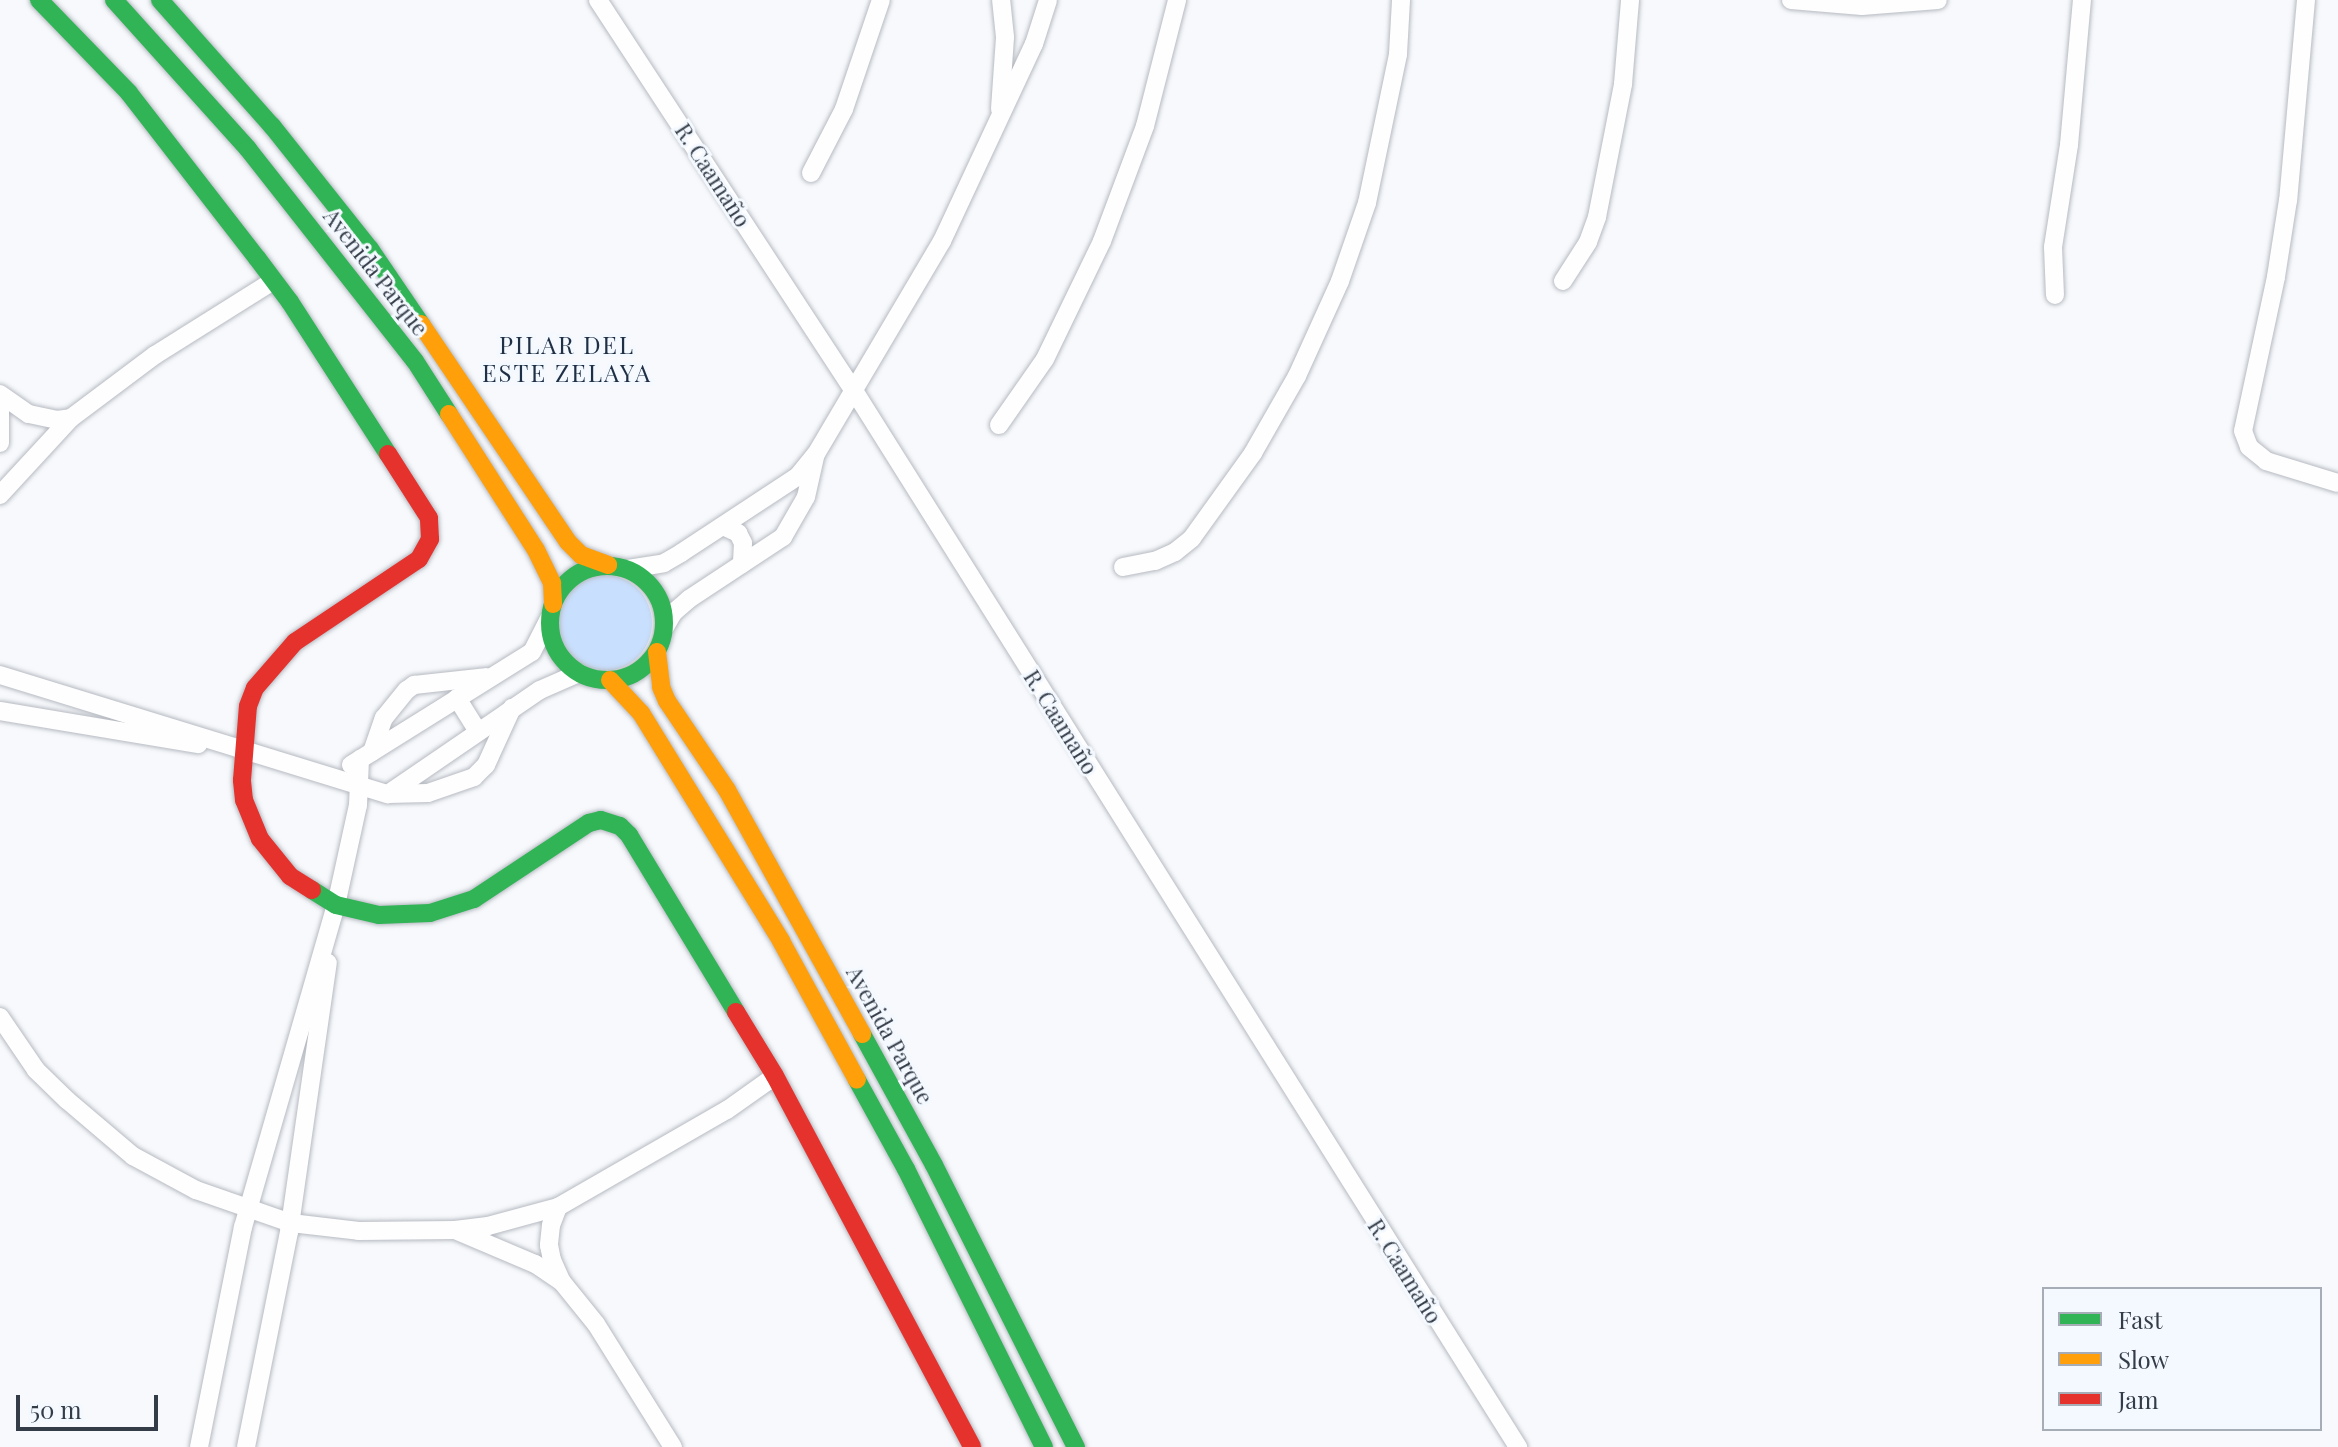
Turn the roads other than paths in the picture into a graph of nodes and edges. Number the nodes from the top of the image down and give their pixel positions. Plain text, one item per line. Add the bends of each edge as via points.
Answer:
1 (39, 0) edge
2 (114, 0) edge
3 (160, 0) edge
4 (598, 0) edge
5 (881, 0) edge
6 (1001, 0) edge
7 (1177, 0) edge
8 (1401, 0) edge
9 (1630, 0) edge
10 (1938, 0) edge
11 (2082, 0) edge
12 (2306, 0) edge
13 (1798, 1) edge
14 (1912, 2) edge
15 (1050, 3) edge
16 (999, 119) junction
17 (811, 173) dead end
18 (273, 281) junction
19 (1563, 281) dead end
20 (2055, 295) dead end
21 (853, 389) junction
22 (0, 394) edge
23 (0, 411) edge
24 (71, 418) junction
25 (999, 425) dead end
26 (0, 443) edge
27 (816, 454) junction
28 (2338, 483) edge
29 (0, 495) edge
30 (723, 526) junction
31 (742, 564) junction
32 (608, 565) junction
33 (1123, 567) dead end
34 (628, 569) junction
35 (551, 611) junction
36 (665, 627) junction
37 (657, 652) junction
38 (520, 660) junction
39 (579, 673) junction
40 (0, 675) edge
41 (493, 677) junction
42 (610, 680) junction
43 (540, 690) junction
44 (457, 698) junction
45 (512, 708) junction
46 (0, 711) edge
47 (478, 731) junction
48 (243, 749) junction
49 (366, 756) junction
50 (335, 775) junction
51 (360, 787) junction
52 (388, 794) junction
53 (336, 905) junction
54 (0, 1017) edge
55 (775, 1076) junction
56 (558, 1207) junction
57 (249, 1209) junction
58 (291, 1223) junction
59 (455, 1230) junction
60 (562, 1282) junction
61 (199, 1447) edge
62 (246, 1447) edge
63 (673, 1447) edge
64 (972, 1447) edge
65 (1044, 1447) edge
66 (1076, 1447) edge
67 (1518, 1447) edge

1 - 18 street via 129,93
2 - 35 street, Avenida Parque via 248,149 415,361 536,550 552,583
3 - 32 street, Avenida Parque via 272,126 370,249 568,542 581,555
4 - 21 street, R. Caamaño
5 - 17 street via 844,109
6 - 16 street via 1005,37
7 - 25 street via 1145,126 1102,241 1045,359
8 - 33 street via 1396,66 1367,203 1340,281 1297,376 1253,453 1192,538 1155,561
9 - 19 street via 1623,84 1597,217
10 - 14 street
11 - 20 street via 2053,247
12 - 28 street via 2288,200 2243,431 2249,447 2266,461
13 - 14 street via 1862,6
15 - 16 street
16 - 21 street via 918,286
18 - 24 street via 155,355
18 - 48 street via 423,506 430,539 410,567 323,620 267,671 248,706
21 - 27 street
21 - 67 street, R. Caamaño
22 - 24 street via 29,414
23 - 26 street
24 - 29 street
27 - 30 street via 798,476
27 - 31 street via 806,497 791,527
30 - 31 street via 738,533 743,543
30 - 34 street via 664,563
31 - 36 street via 689,599
32 - 34 street
32 - 35 street via 574,575
34 - 36 street via 656,592
35 - 38 street via 532,652
35 - 39 street via 556,650
36 - 37 street
37 - 42 street via 628,676
37 - 66 street, Avenida Parque via 667,701 727,790 919,1137
38 - 41 street
38 - 43 street
39 - 42 street
39 - 43 street
40 - 48 street
41 - 44 street
41 - 49 street via 407,690 384,718
42 - 65 street via 641,713 781,941 906,1169
43 - 45 street
44 - 47 street
44 - 49 street
45 - 47 street
45 - 52 street via 486,765 474,777 428,793
46 - 48 street
47 - 52 street
48 - 50 street
48 - 53 street via 244,800 260,839 290,876
49 - 50 street
49 - 51 street
50 - 51 street
51 - 52 street
51 - 53 street
53 - 55 street via 408,916 449,908 474,899 573,830 612,822 629,835
53 - 57 street
53 - 58 street
54 - 57 street via 36,1070 133,1156 196,1190
55 - 56 street via 727,1110
55 - 64 street
56 - 59 street
56 - 60 street via 549,1245
57 - 58 street
57 - 61 street
58 - 59 street via 359,1231
58 - 62 street
59 - 60 street via 525,1259
60 - 63 street via 596,1324

